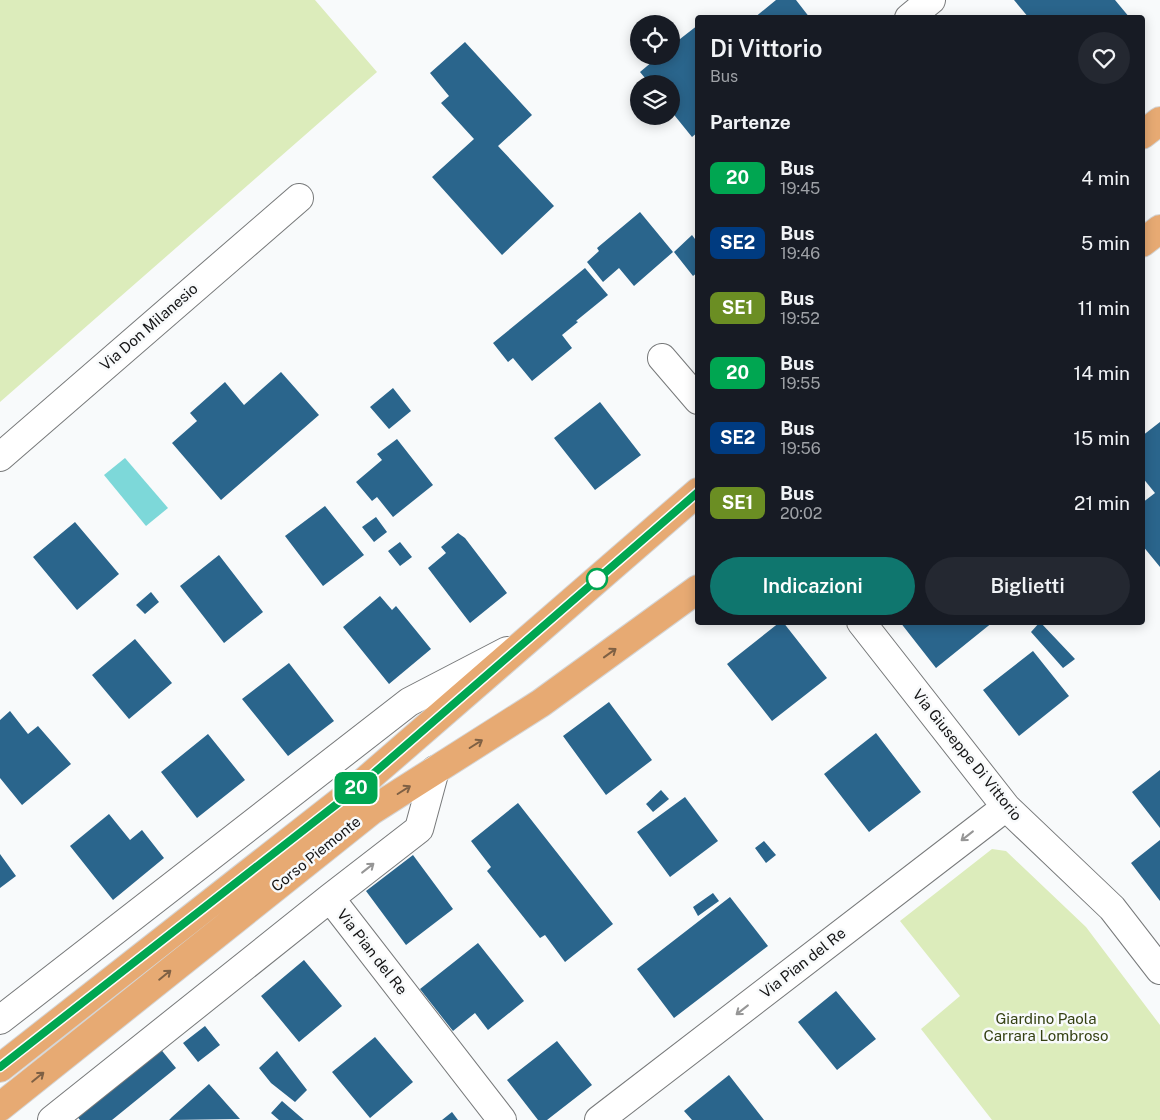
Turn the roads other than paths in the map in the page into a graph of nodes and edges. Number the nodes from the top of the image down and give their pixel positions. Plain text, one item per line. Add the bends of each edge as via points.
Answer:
1 (931, 0) edge
2 (913, 15) edge
3 (1160, 121) edge
4 (1145, 133) edge
5 (299, 198) dead end
6 (1160, 229) edge
7 (1145, 241) edge
8 (662, 358) dead end
9 (695, 396) edge
10 (0, 457) edge
11 (695, 495) edge
12 (695, 591) edge
13 (863, 625) edge
14 (524, 642) junction
15 (434, 770) junction
16 (1006, 807) junction
17 (330, 898) junction
18 (1160, 970) edge
19 (0, 1020) edge
20 (0, 1068) edge
21 (0, 1107) edge
22 (52, 1120) edge
23 (502, 1120) edge
24 (599, 1120) edge

1 - 2 street
3 - 4 main road
5 - 10 street, Via Don Milanesio
6 - 7 main road
8 - 9 street
11 - 14 main road, Corso Piemonte
15 -> 12 main road, Corso Piemonte via 541,703
13 - 16 street, Via Giuseppe Di Vittorio
14 - 19 street, Corso Piemonte via 409,702
14 - 20 main road, Corso Piemonte via 351,793
17 -> 15 street, Via Pian del Re via 419,830
21 -> 15 main road, Corso Piemonte via 371,811
16 - 18 street, Via Giuseppe Di Vittorio via 1112,908
16 -> 24 street, Via Pian del Re
17 - 22 street
17 - 23 street, Via Pian del Re

